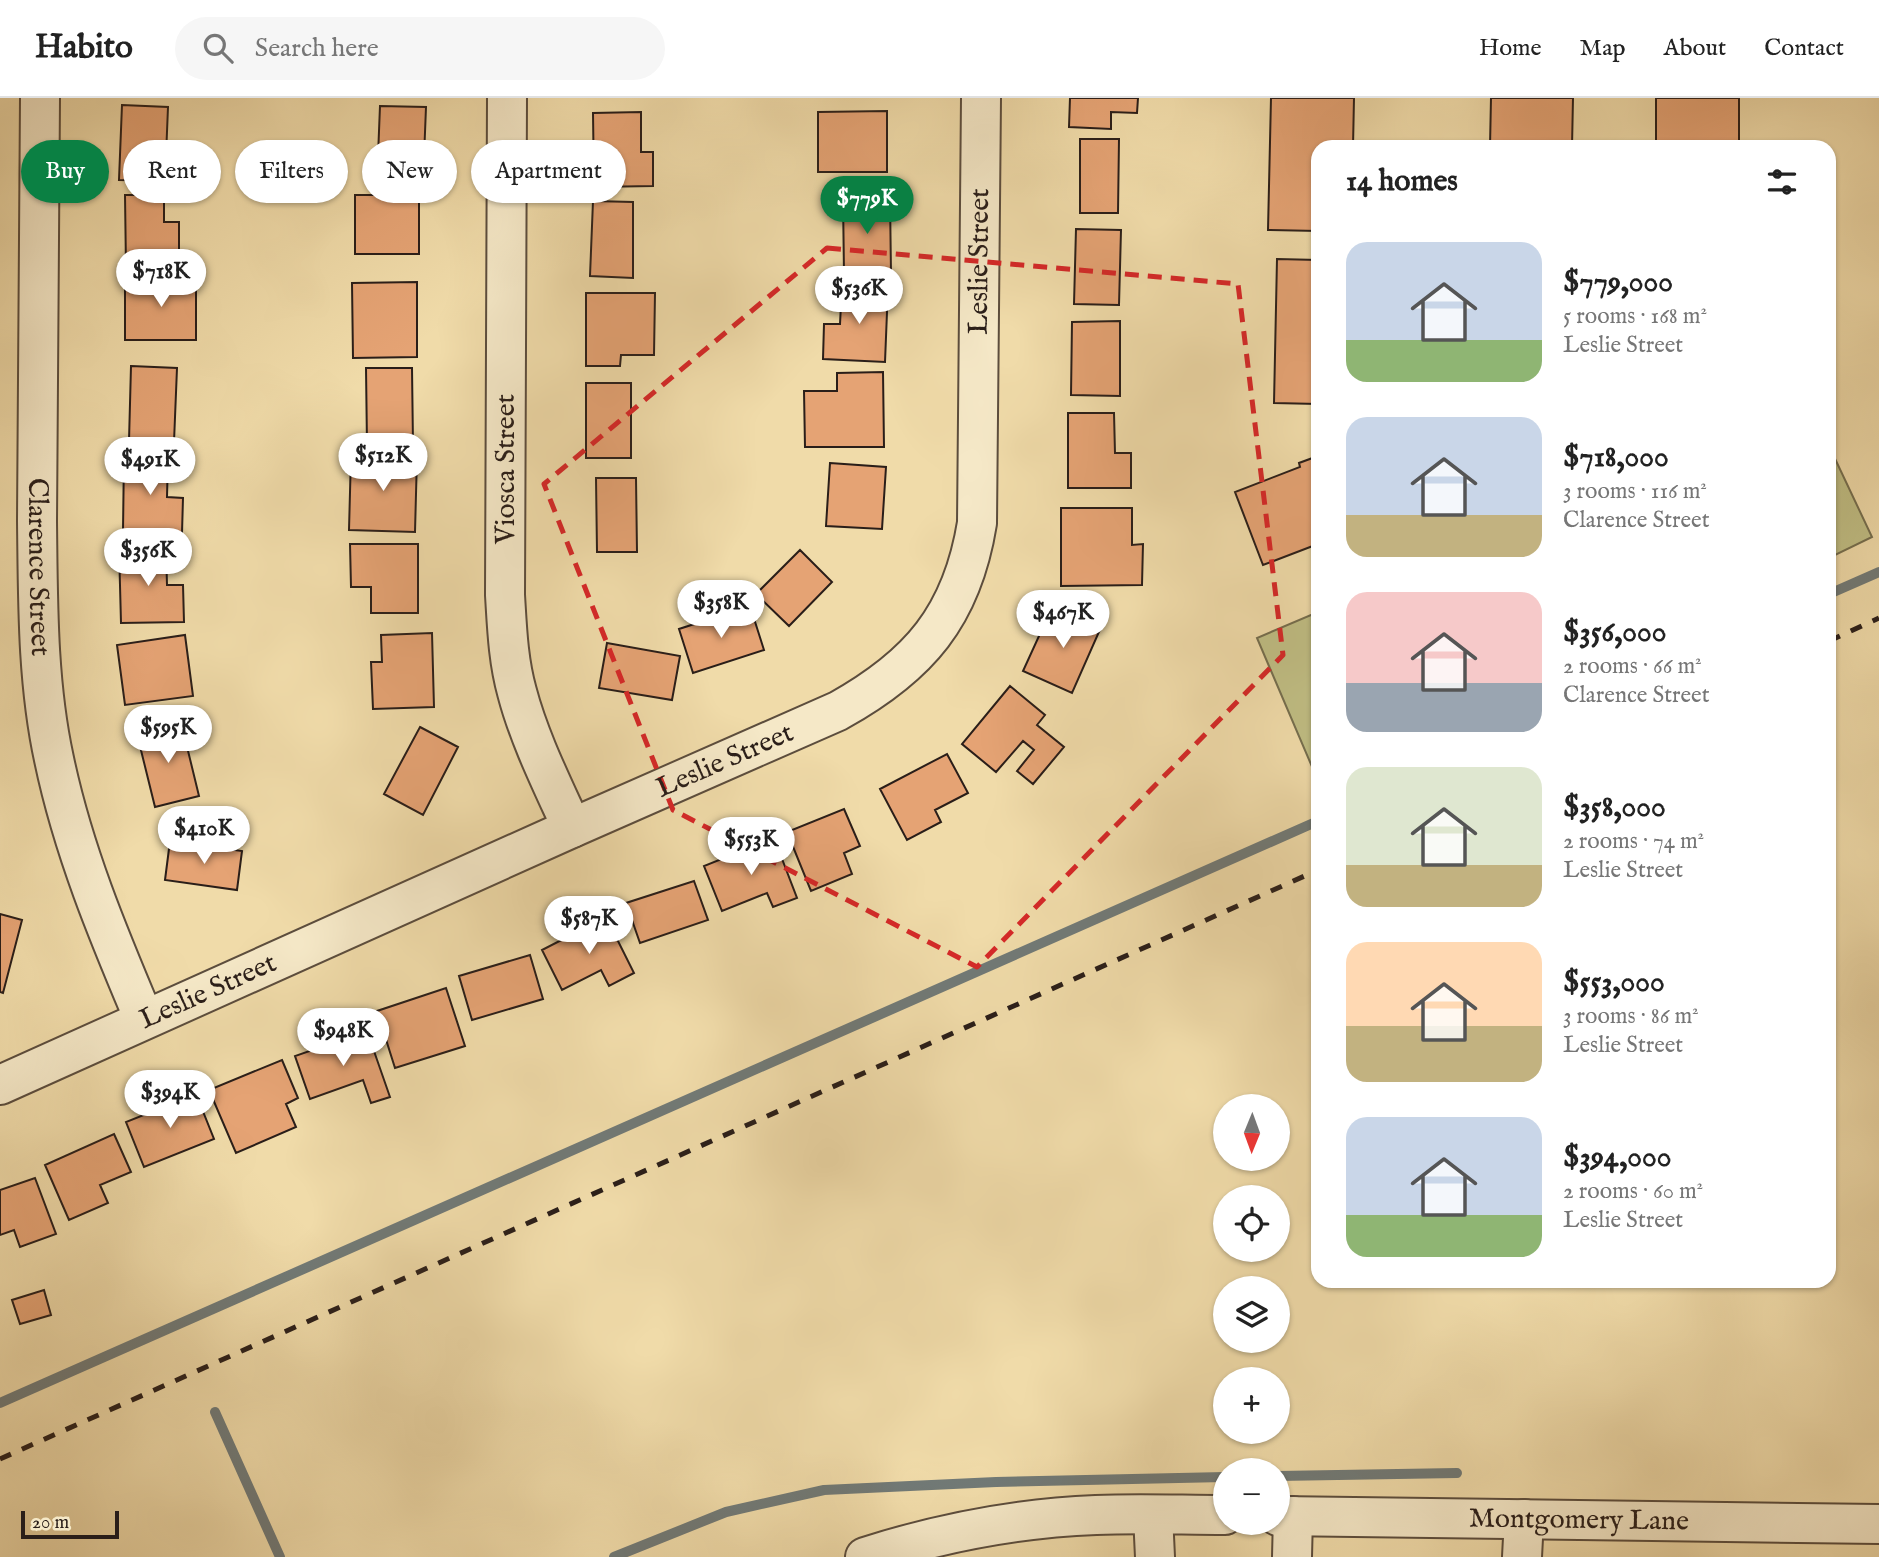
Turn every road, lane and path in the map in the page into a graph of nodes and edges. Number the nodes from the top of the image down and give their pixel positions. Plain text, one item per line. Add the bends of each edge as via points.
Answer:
1 (40, 98) edge
2 (508, 98) edge
3 (981, 98) edge
4 (572, 828) junction
5 (144, 1019) junction
6 (0, 1085) edge
7 (1153, 1515) junction
8 (1213, 1516) edge
9 (1290, 1516) edge
10 (1524, 1518) junction
11 (1879, 1524) edge
12 (1288, 1535) edge
13 (865, 1557) edge
14 (1155, 1557) edge
15 (1292, 1557) edge
16 (1522, 1557) edge

1 - 5 street, Clarence Street via 37,583 45,700 53,756 77,846
2 - 4 street, Viosca Street via 507,627 517,693
3 - 4 street, Leslie Street via 977,523 972,555 935,633 892,677 838,711
4 - 5 street, Leslie Street
5 - 6 street, Leslie Street
7 - 8 street
7 - 13 street via 1045,1518 926,1539
7 - 14 street
9 - 10 street, Montgomery Lane
10 - 11 street, Montgomery Lane
10 - 16 street
12 - 15 street

